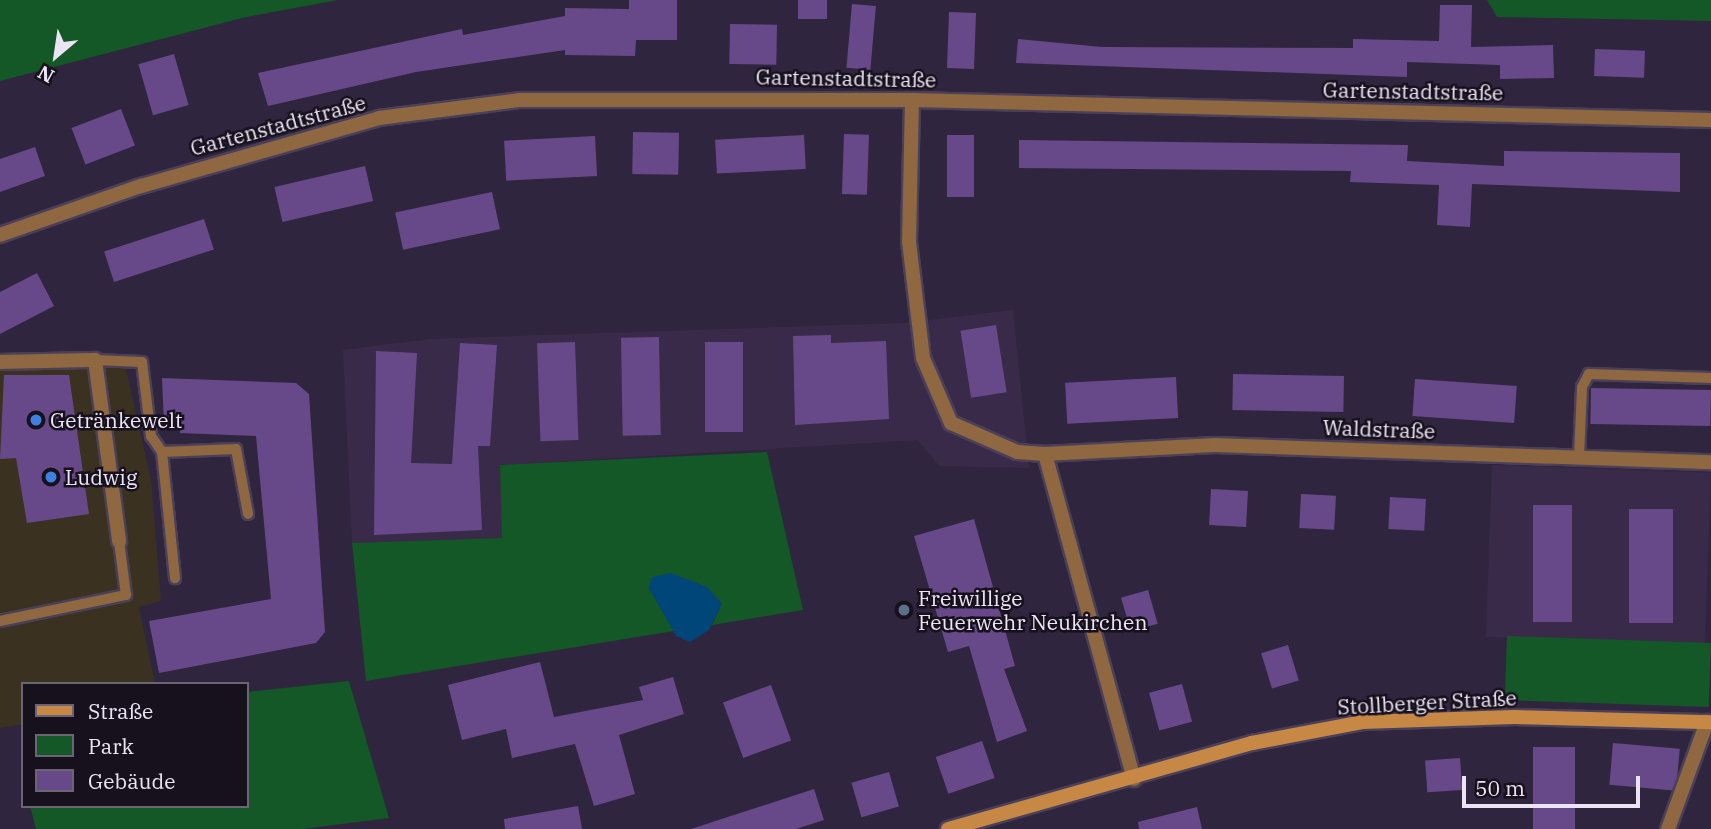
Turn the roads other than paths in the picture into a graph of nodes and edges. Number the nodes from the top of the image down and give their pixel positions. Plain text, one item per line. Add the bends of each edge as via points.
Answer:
1 (912, 100) junction
2 (1711, 120) edge
3 (0, 235) edge
4 (95, 360) junction
5 (0, 362) edge
6 (1711, 378) edge
7 (162, 452) junction
8 (1045, 454) junction
9 (1579, 457) junction
10 (1711, 462) edge
11 (248, 514) dead end
12 (119, 541) joint
13 (175, 578) dead end
14 (0, 621) edge
15 (1709, 722) edge
16 (1134, 779) junction
17 (948, 829) edge
18 (1668, 829) edge

1 - 2 street, Gartenstadtstraße
1 - 3 street, Gartenstadtstraße via 582,98 379,118 141,186
1 - 8 street, Waldstraße via 909,242 923,358 951,423 1017,452
4 - 5 street
4 - 7 lane via 142,362 150,436
4 - 12 street
6 - 9 lane via 1589,374 1582,387
7 - 11 lane via 236,449
7 - 13 lane
8 - 9 street, Waldstraße via 1215,445
8 - 16 street
9 - 10 street, Waldstraße
12 - 14 lane via 127,595
15 - 16 main road, Stollberger Straße via 1362,722 1252,743
15 - 18 street
16 - 17 main road, Stollberger Straße

